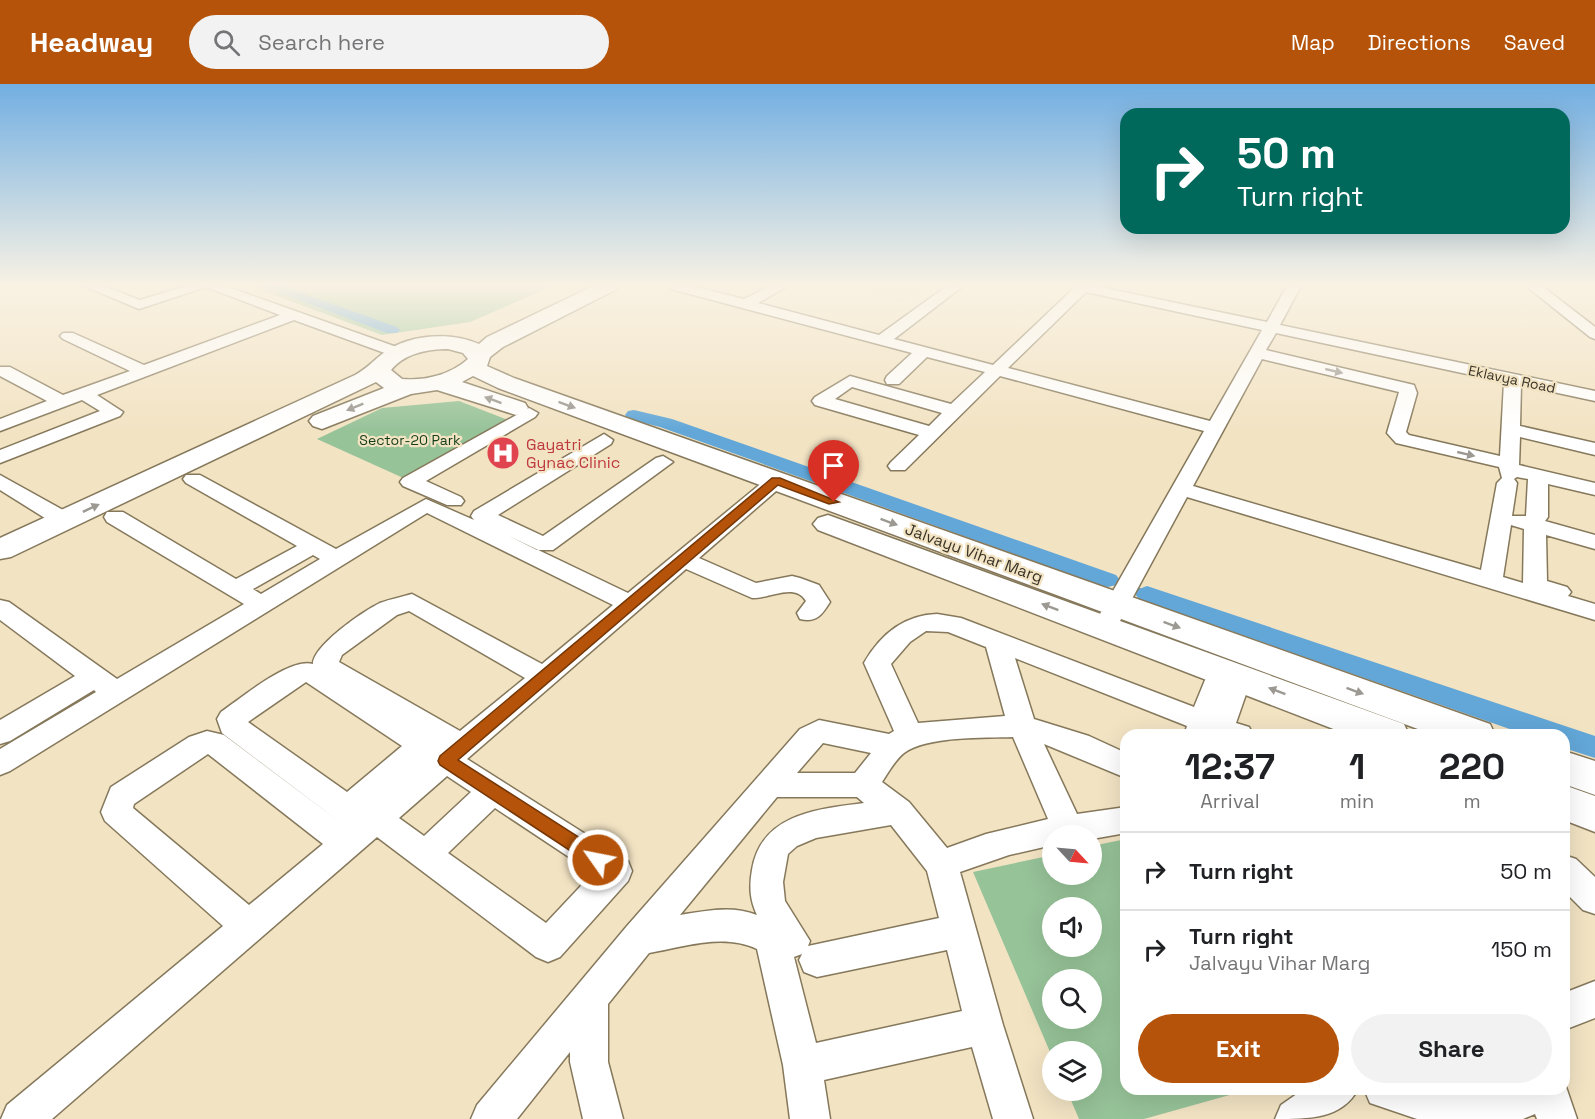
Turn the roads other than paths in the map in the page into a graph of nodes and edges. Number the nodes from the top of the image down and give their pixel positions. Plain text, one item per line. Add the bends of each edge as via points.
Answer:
1 (243, 334) edge
2 (334, 334) edge
3 (460, 334) edge
4 (511, 334) edge
5 (860, 334) edge
6 (890, 334) edge
7 (1032, 334) edge
8 (1267, 334) edge
9 (1305, 334) edge
10 (68, 336) dead end
11 (882, 340) junction
12 (440, 343) junction
13 (924, 351) junction
14 (1257, 353) junction
15 (390, 362) junction
16 (477, 362) junction
17 (996, 370) junction
18 (4, 371) dead end
19 (143, 371) junction
20 (1513, 379) junction
21 (893, 380) dead end
22 (441, 383) junction
23 (410, 386) junction
24 (84, 394) junction
25 (1595, 396) edge
26 (62, 402) junction
27 (955, 411) junction
28 (529, 413) junction
29 (0, 425) edge
30 (1215, 428) junction
31 (1510, 429) junction
32 (932, 433) junction
33 (1534, 435) junction
34 (597, 438) junction
35 (1595, 449) edge
36 (0, 457) edge
37 (663, 462) junction
38 (898, 466) dead end
39 (1509, 470) junction
40 (1536, 471) junction
41 (193, 479) junction
42 (1595, 481) edge
43 (3, 486) edge
44 (766, 489) junction
45 (1181, 489) junction
46 (1595, 489) edge
47 (1503, 512) junction
48 (116, 517) junction
49 (64, 520) junction
50 (1536, 521) junction
51 (1595, 532) edge
52 (1595, 542) edge
53 (313, 546) junction
54 (0, 550) edge
55 (337, 559) junction
56 (684, 559) junction
57 (0, 573) edge
58 (1491, 582) junction
59 (235, 589) junction
60 (1119, 602) junction
61 (1595, 602) edge
62 (261, 604) junction
63 (630, 604) junction
64 (0, 608) edge
65 (1595, 612) edge
66 (809, 613) dead end
67 (998, 644) junction
68 (1230, 673) junction
69 (544, 677) junction
70 (106, 685) junction
71 (1022, 726) junction
72 (1211, 729) edge
73 (1216, 729) edge
74 (1375, 729) edge
75 (1460, 729) edge
76 (0, 733) edge
77 (901, 740) junction
78 (444, 751) junction
79 (0, 763) edge
80 (1120, 763) edge
81 (1570, 769) edge
82 (1595, 778) edge
83 (767, 785) junction
84 (863, 785) junction
85 (493, 791) junction
86 (1570, 804) edge
87 (898, 812) junction
88 (1595, 814) edge
89 (365, 818) junction
90 (1120, 821) edge
91 (1066, 825) edge
92 (1094, 825) edge
93 (1042, 835) edge
94 (347, 845) junction
95 (425, 855) junction
96 (942, 865) junction
97 (1570, 875) edge
98 (1595, 899) edge
99 (249, 927) junction
100 (958, 931) junction
101 (639, 938) junction
102 (590, 997) junction
103 (1595, 999) edge
104 (1570, 1009) edge
105 (984, 1025) junction
106 (802, 1065) junction
107 (1329, 1095) edge
108 (1397, 1095) edge
109 (1551, 1100) edge
110 (1429, 1110) edge
111 (21, 1119) edge
112 (491, 1119) edge
113 (603, 1119) edge
114 (810, 1119) edge
115 (1013, 1119) edge
116 (1295, 1119) edge

1 - 19 street
2 - 15 street
3 - 12 main road
4 - 16 main road via 495,342
5 - 11 street
6 - 11 street
7 - 17 street
8 - 14 street
9 - 20 street, Eklavya Road
10 - 19 street
11 - 13 street
12 - 15 main road
12 - 16 main road, Jalvayu Vihar Marg via 466,346
13 - 17 street
13 - 21 street
14 - 30 street
14 -> 39 street via 1408,389 1396,433
15 - 23 main road via 387,381
49 -> 15 main road
16 - 22 main road
16 -> 44 main road, Jalvayu Vihar Marg via 506,383
17 - 27 street
17 - 30 street
18 - 26 street
19 - 24 street
20 - 25 street, Eklavya Road
20 - 31 street
22 - 23 main road
28 -> 22 main road, Jalvayu Vihar Marg
23 -> 41 main road via 279,438
24 - 26 street
24 - 36 street via 114,412
26 - 29 street
27 - 32 street
27 - 32 street via 849,381 821,401
28 - 34 main road, Jalvayu Vihar Marg
28 - 34 street via 410,482 471,509
30 - 45 street
31 - 33 street
31 - 39 street
32 - 38 street
33 - 35 street
33 - 40 street
34 - 37 main road, Jalvayu Vihar Marg
34 - 37 street via 482,516 545,544
37 - 44 main road, Jalvayu Vihar Marg
39 - 40 street
39 - 47 street
40 - 42 street
40 - 46 street
40 - 50 street
41 - 48 main road
41 - 53 street
43 - 49 street
44 - 56 street
44 - 60 main road, Jalvayu Vihar Marg
45 - 58 street
45 - 60 street
47 - 50 street
47 - 58 street
48 - 57 main road
48 - 59 street
49 - 54 main road
50 - 51 street
50 - 52 street
50 - 61 street via 1535,585
53 - 55 street
53 - 59 street
55 - 62 street
55 - 63 street via 426,505
56 - 63 street
56 - 66 street via 752,590 792,583 812,590 818,602
58 - 65 street
59 - 62 street
60 - 68 main road, Jalvayu Vihar Marg
60 -> 75 main road, Jalvayu Vihar Marg
62 - 70 street
63 - 69 street
64 - 70 street
67 - 71 street
67 - 72 street
67 - 77 street via 952,624 930,620 909,627 877,663
68 - 73 street
74 -> 68 main road, Jalvayu Vihar Marg
69 - 78 street
69 - 78 street via 412,602 388,609 326,657 326,666
70 - 76 street
70 - 79 street
71 - 77 street via 976,727
71 - 80 street via 1079,744
71 - 91 street
77 - 83 street via 819,732
77 - 84 street
78 - 85 street
78 - 89 street
78 - 89 street via 305,671 231,719 232,725
81 - 82 main road
83 - 84 street
83 - 101 street
84 - 87 street
85 - 95 street
85 - 95 street via 616,871 548,945
86 - 88 main road
87 - 96 street
87 - 100 street via 827,822 801,829 778,843 765,881 768,905 805,950
89 - 94 street
89 - 95 street
90 - 92 street
93 - 96 street via 968,852
94 - 99 street
94 - 99 street via 214,743 199,745 122,796 116,812
96 - 100 street
97 - 98 street
99 - 111 street
100 - 105 street
101 - 102 street
101 - 106 street via 717,925 746,927 772,939
102 - 112 street
102 - 113 street via 589,1062
103 - 104 street
105 - 106 street
105 - 115 street
106 - 114 street
107 - 116 street
108 - 110 street
109 - 110 street via 1488,1112 1437,1105

